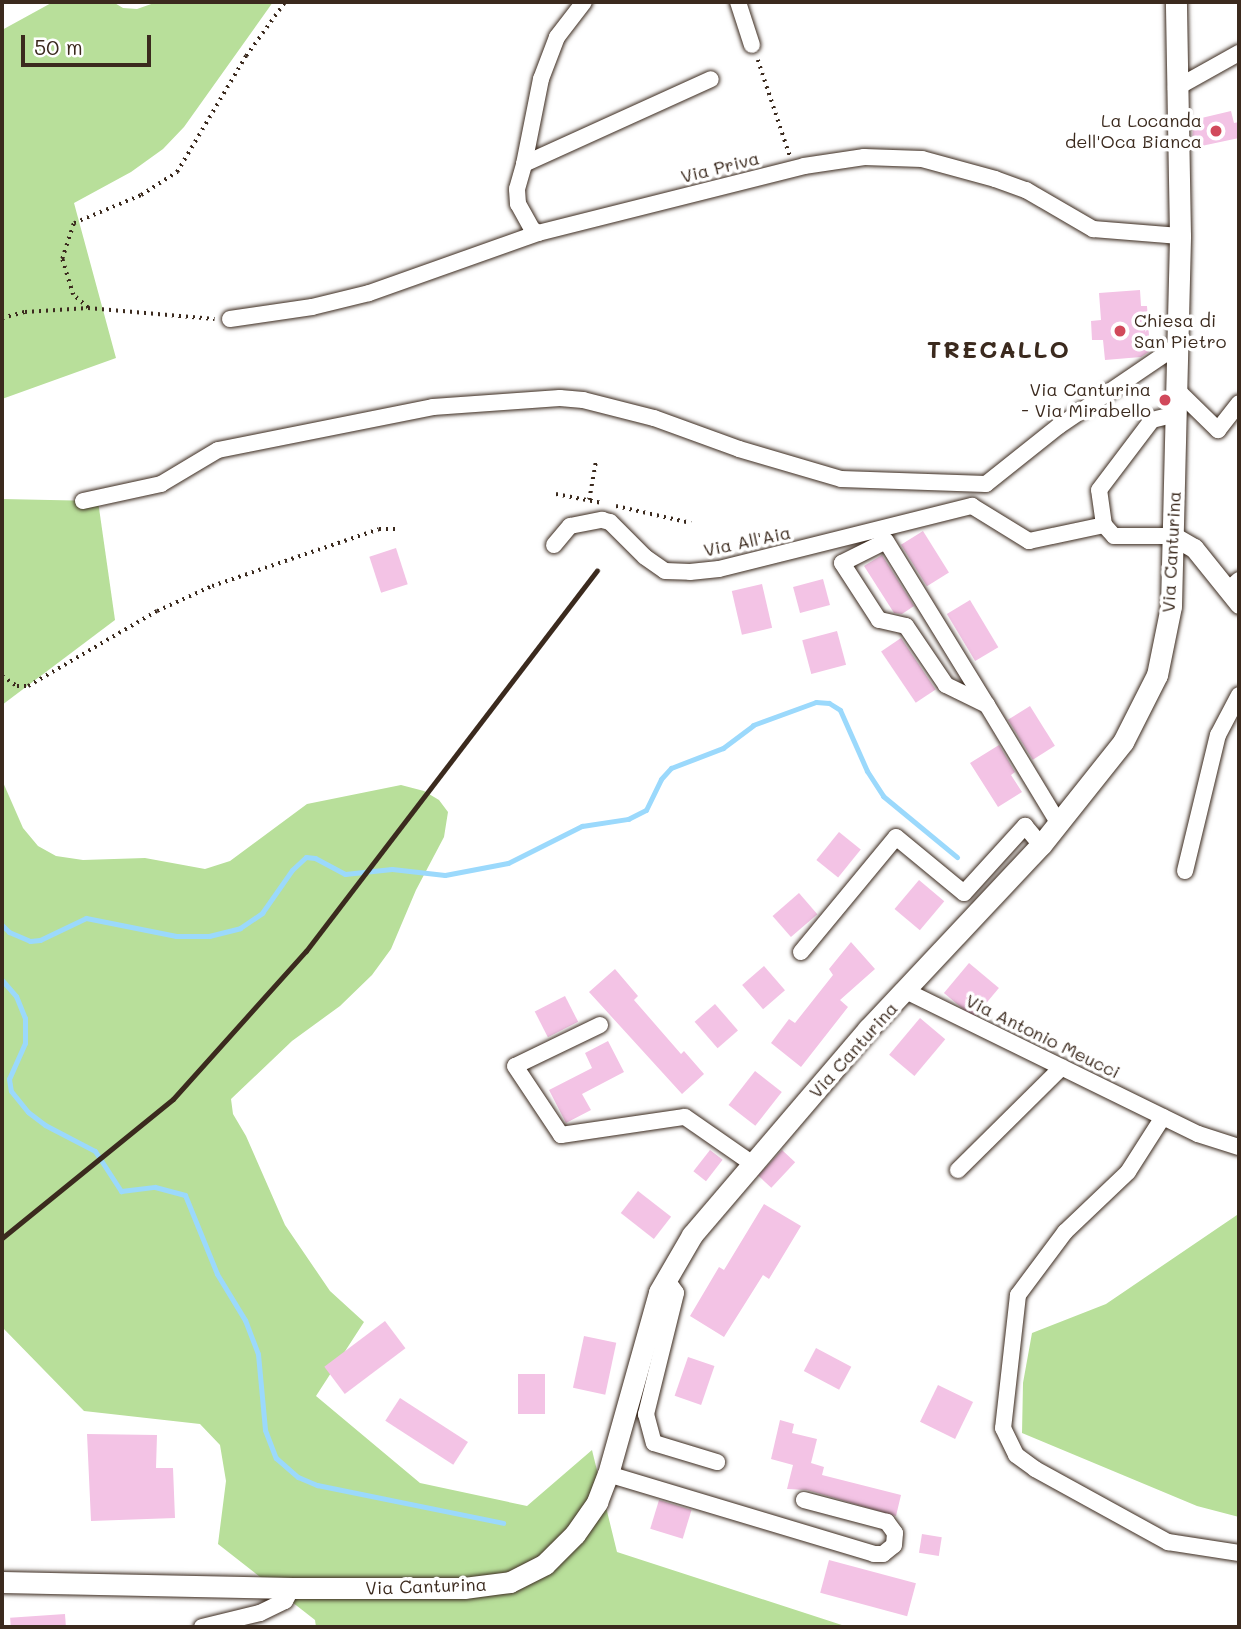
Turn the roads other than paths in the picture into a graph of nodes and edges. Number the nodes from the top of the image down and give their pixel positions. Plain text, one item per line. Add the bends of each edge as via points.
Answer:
1 (584, 2) edge
2 (738, 2) edge
3 (1176, 2) edge
4 (752, 45) road end
5 (1239, 53) edge
6 (711, 79) dead end
7 (1176, 88) junction
8 (524, 164) junction
9 (538, 233) junction
10 (1180, 236) junction
11 (230, 319) road end
12 (1178, 345) junction
13 (1176, 389) junction
14 (1239, 403) edge
15 (1176, 414) junction
16 (83, 501) dead end
17 (1104, 524) junction
18 (1173, 536) junction
19 (554, 545) dead end
20 (1235, 591) edge
21 (1239, 695) edge
22 (988, 705) junction
23 (1059, 824) junction
24 (1041, 845) junction
25 (1185, 871) dead end
26 (801, 952) dead end
27 (906, 990) junction
28 (600, 1025) dead end
29 (1062, 1067) junction
30 (1163, 1117) junction
31 (1239, 1147) edge
32 (753, 1164) junction
33 (958, 1170) dead end
34 (666, 1279) junction
35 (717, 1462) dead end
36 (608, 1474) junction
37 (804, 1500) dead end
38 (1239, 1553) edge
39 (2, 1582) edge
40 (292, 1588) junction
41 (202, 1627) edge

1 - 8 street via 557,37 541,79
2 - 4 street
3 - 7 main road, Via Canturina
5 - 7 street
6 - 8 street
7 - 10 main road, Via Canturina
8 - 9 street via 518,204
9 - 10 street, Via Priva via 794,168 864,157 952,165 1026,190 1093,229
9 - 11 street, Via Priva via 369,293
10 - 12 main road, Via Canturina
12 - 13 main road, Via Canturina
12 - 16 street via 1059,426 986,484 841,479 654,418 560,398 433,407 218,450 162,484
13 - 14 street via 1218,430
13 - 15 main road, Via Canturina
15 - 17 street via 1152,420 1099,490
15 - 18 main road, Via Canturina
17 - 18 street via 1114,536
17 - 19 street, Via All'Aia via 1029,541 972,506 719,569 665,571 602,520 570,526
18 - 20 street via 1194,548
18 - 23 main road, Via Canturina via 1171,606 1157,675 1123,741
21 - 25 street via 1218,735
22 - 22 street via 886,541 842,563 879,620 906,626 946,685
22 - 23 street
23 - 24 main road, Via Canturina
24 - 26 street via 1025,826 964,892 896,837
24 - 27 main road, Via Canturina
27 - 29 street, Via Antonio Meucci
27 - 32 main road, Via Canturina
28 - 32 street via 515,1066 561,1135 685,1117
29 - 30 street, Via Antonio Meucci
29 - 33 street
30 - 31 street, Via Antonio Meucci
30 - 38 street via 1128,1172 1065,1232 1017,1296 1003,1427 1016,1455 1035,1469 1168,1542
32 - 34 main road, Via Canturina via 692,1235
34 - 35 street via 676,1293 646,1414 654,1443
34 - 36 main road, Via Canturina
36 - 37 street via 874,1554 883,1554 894,1545 895,1533 887,1522
36 - 40 main road, Via Canturina via 597,1502 575,1534 545,1564 510,1582 464,1588
39 - 40 main road, Via Canturina
40 - 41 street via 285,1601 260,1613

